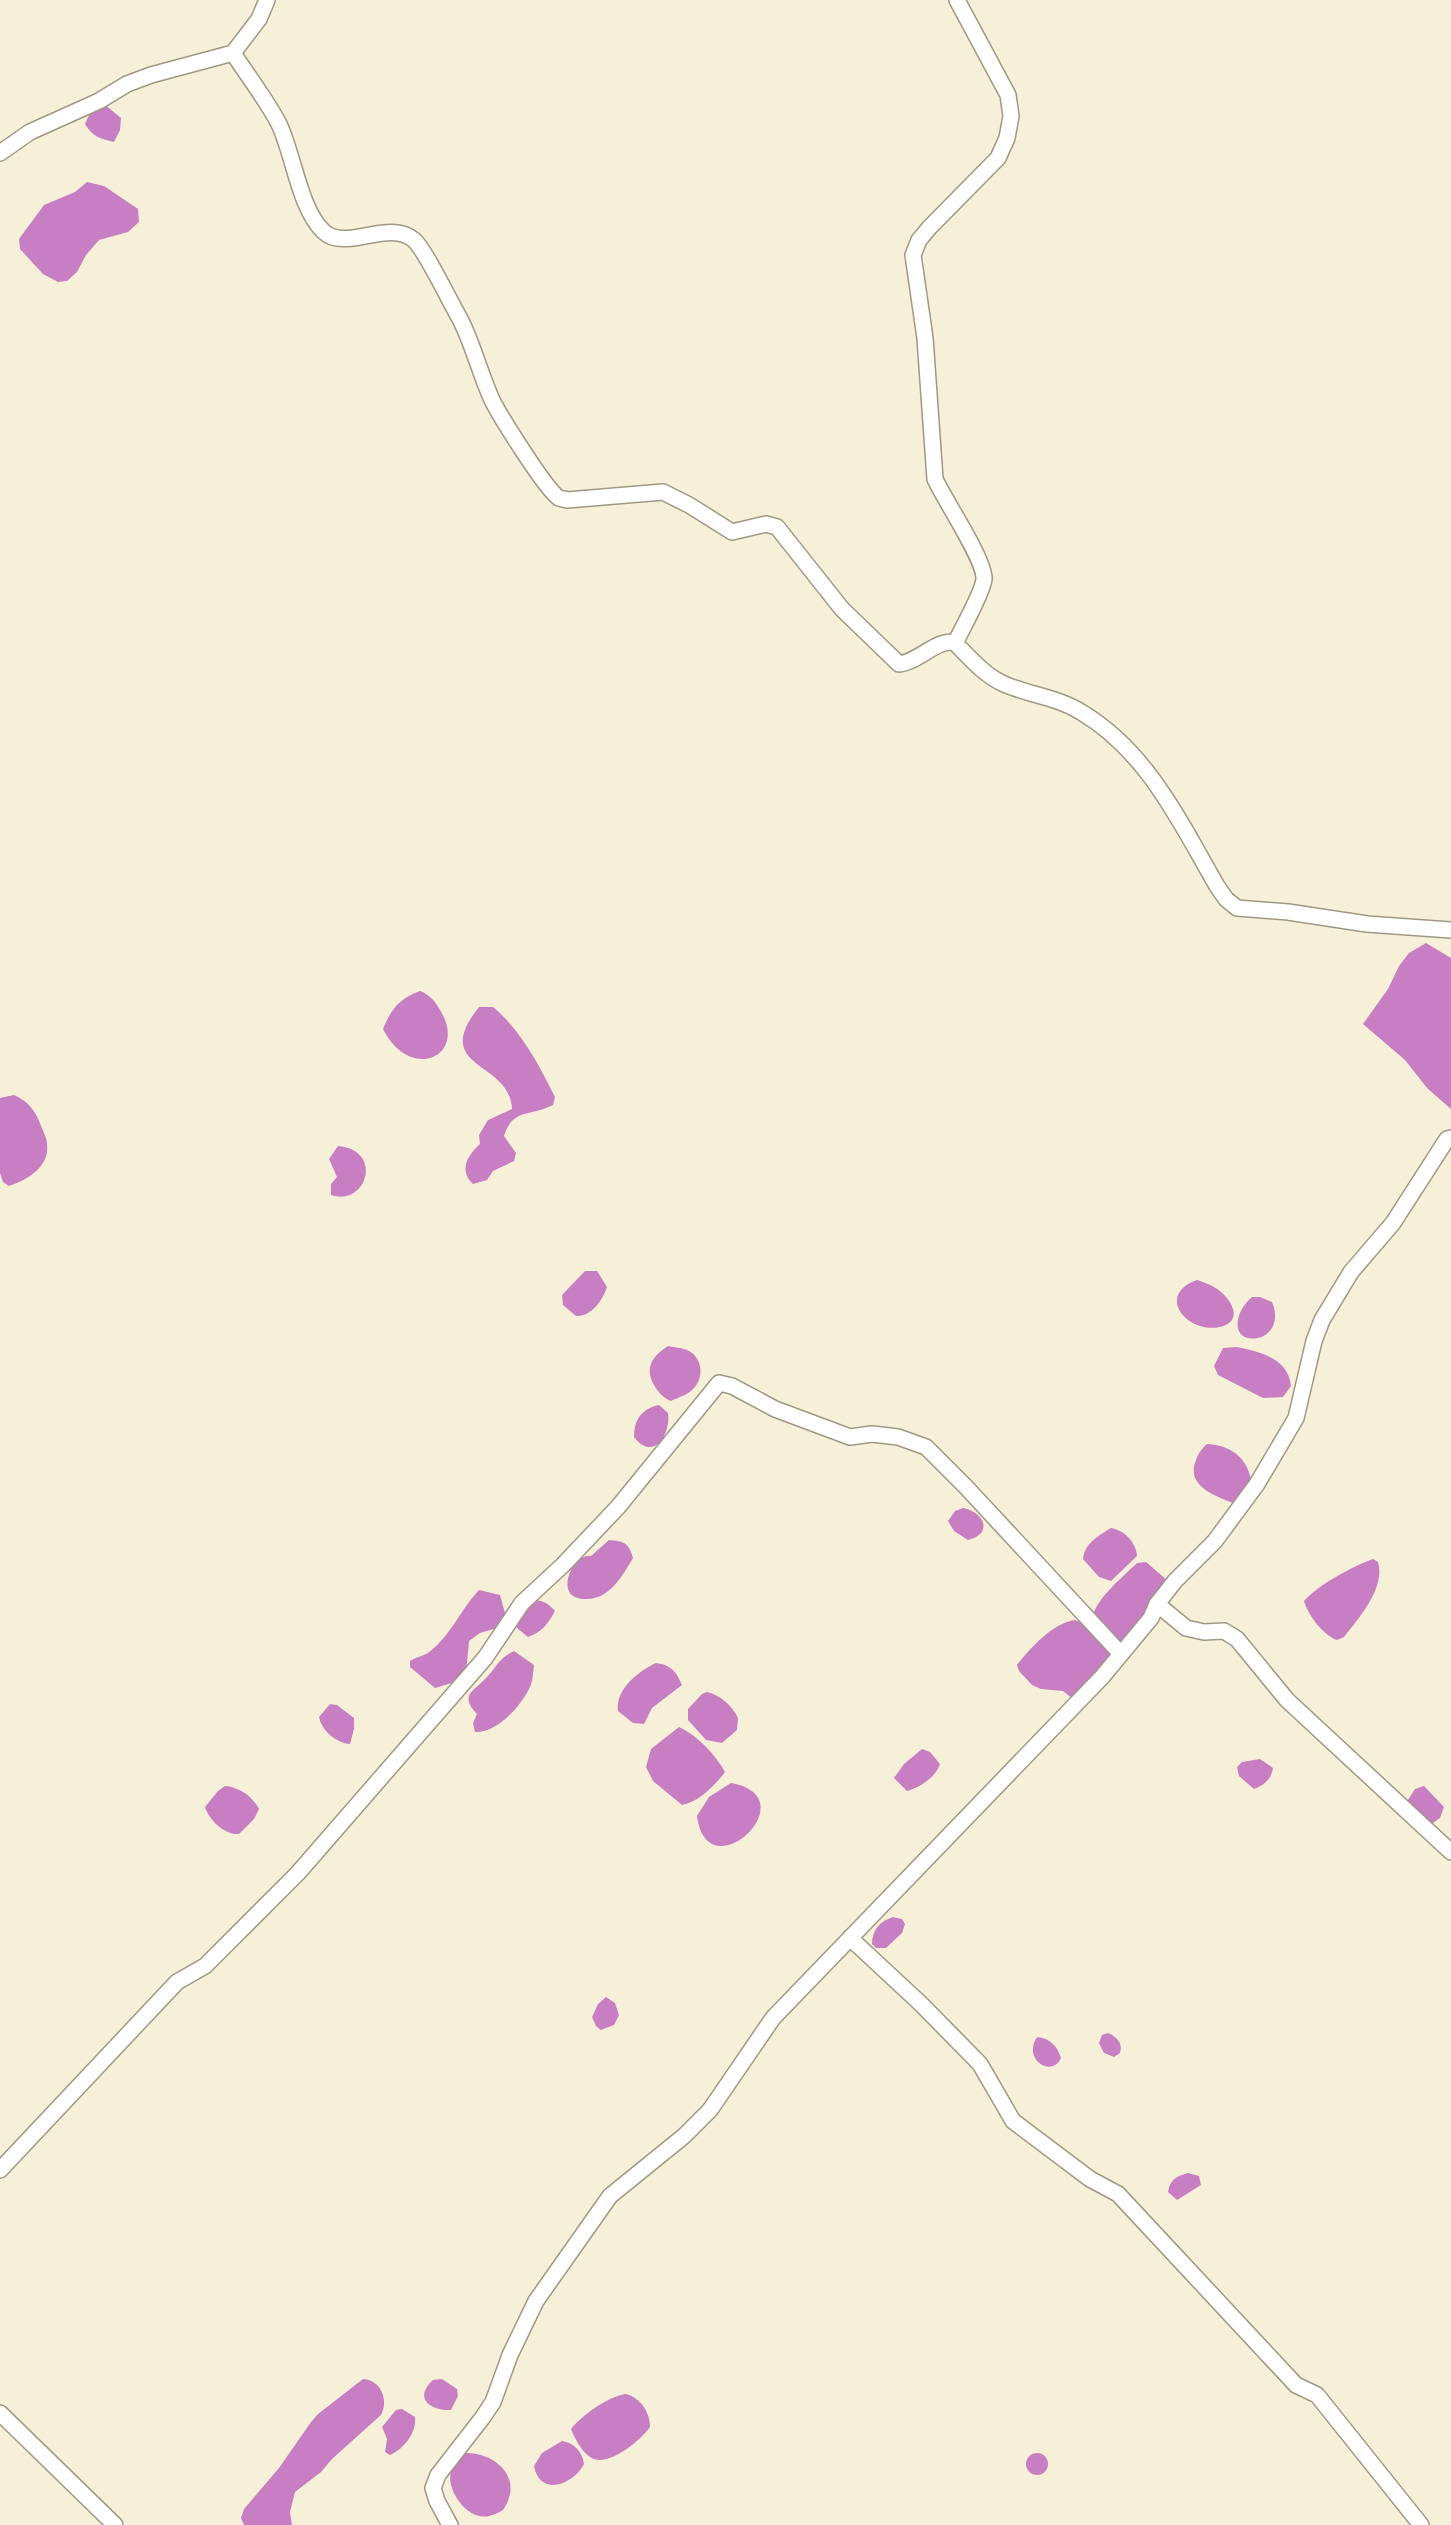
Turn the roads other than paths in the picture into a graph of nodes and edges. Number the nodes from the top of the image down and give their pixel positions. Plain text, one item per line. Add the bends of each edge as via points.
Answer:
1 (267, 0) edge
2 (957, 0) edge
3 (233, 53) junction
4 (0, 153) edge
5 (955, 643) junction
6 (1451, 930) edge
7 (1451, 1138) edge
8 (1157, 1604) junction
9 (1121, 1654) junction
10 (1451, 1852) edge
11 (850, 1938) junction
12 (0, 2170) edge
13 (0, 2413) edge
14 (115, 2525) edge
15 (450, 2525) edge
16 (1421, 2525) edge

1 - 3 street via 259,19
2 - 5 street via 1008,95 1011,116 999,158 930,227 913,255 925,338 935,479 977,556 984,579
3 - 4 street via 127,84 30,132
3 - 5 street via 279,123 295,173 322,231 339,238 392,231 405,234 418,244 462,323 492,400 558,498 663,492 732,532 766,524 777,527 842,609 899,664 909,663 941,643
5 - 6 street via 982,670 1002,683 1081,712 1116,738 1164,793 1217,886 1237,908
7 - 8 street via 1393,1222 1351,1272 1327,1311 1314,1341 1296,1418 1257,1484 1215,1541
8 - 9 street via 1151,1618
8 - 10 street via 1186,1628 1224,1631 1237,1639 1287,1700
9 - 11 street
9 - 12 street via 926,1447 898,1437 850,1437 719,1383 618,1508 522,1603 485,1658 298,1873 205,1966 177,1982
11 - 15 street via 773,2018 710,2110 610,2196 547,2284 510,2355 492,2402 435,2482 437,2500
11 - 16 street via 980,2064 1013,2121 1090,2179 1118,2194 1296,2385 1317,2395
13 - 14 street

